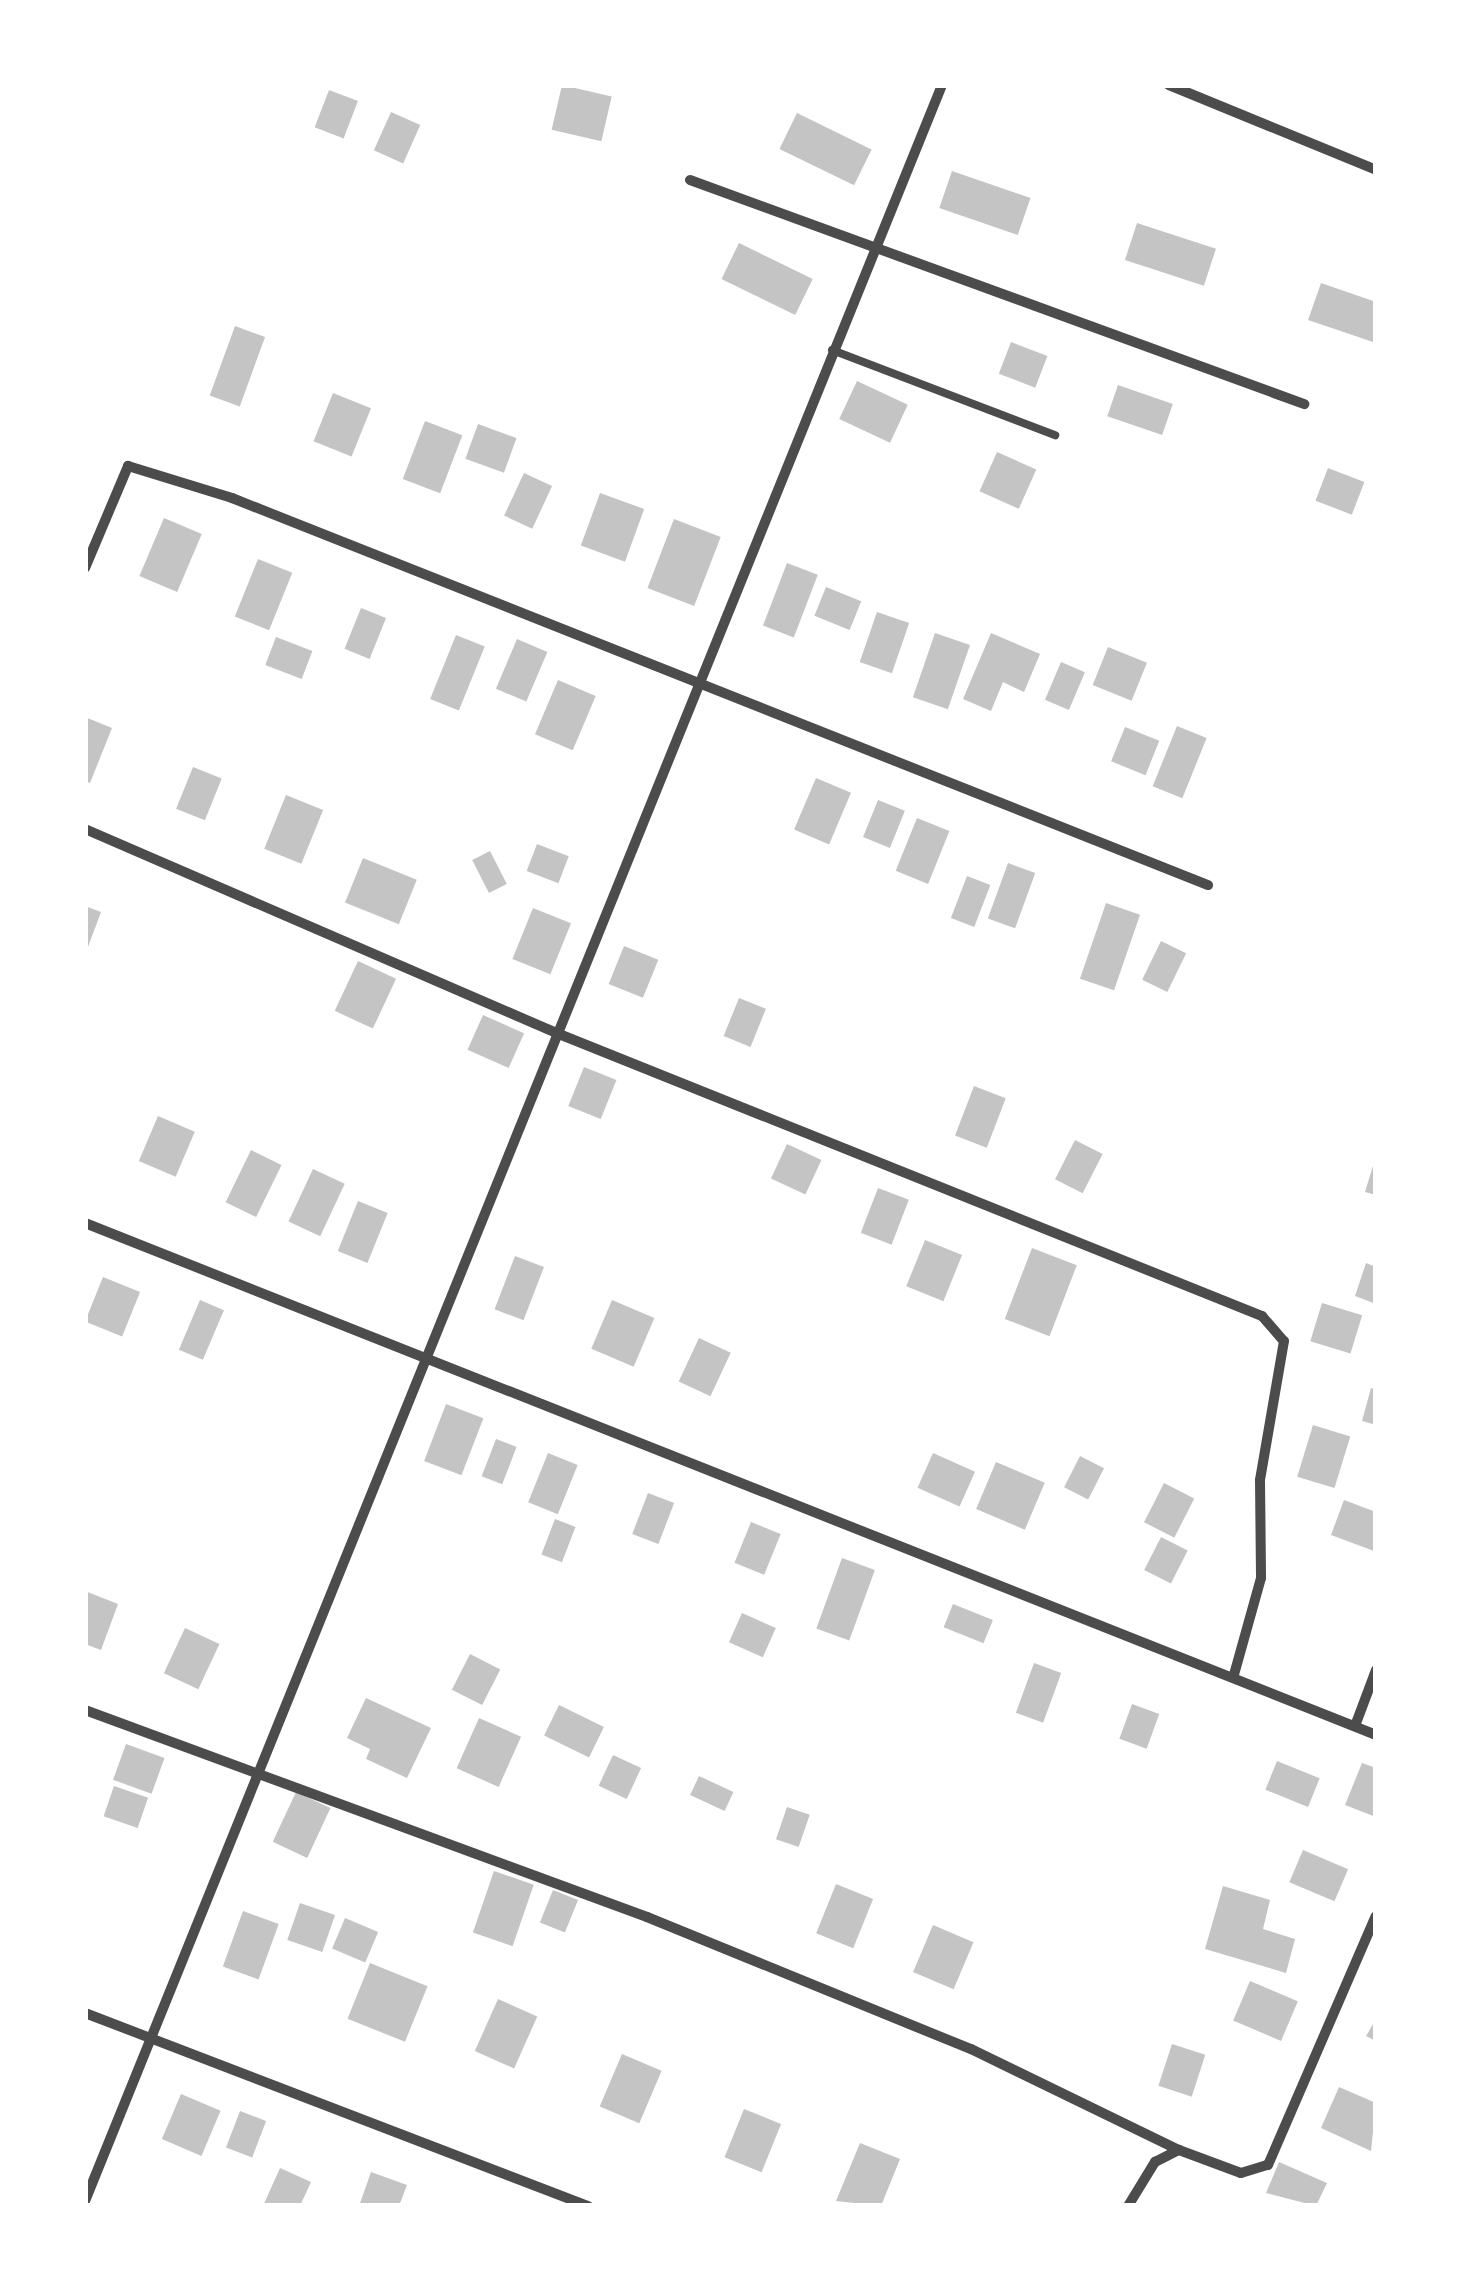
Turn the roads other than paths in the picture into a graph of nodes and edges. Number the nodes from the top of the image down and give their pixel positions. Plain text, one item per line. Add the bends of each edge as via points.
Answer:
1 (942, 85) edge
2 (1169, 85) edge
3 (1376, 170) edge
4 (690, 180) dead end
5 (876, 254) junction
6 (832, 350) junction
7 (1304, 404) dead end
8 (1055, 435) dead end
9 (85, 568) edge
10 (696, 686) junction
11 (85, 828) edge
12 (1208, 885) dead end
13 (554, 1032) junction
14 (85, 1223) edge
15 (425, 1358) junction
16 (1376, 1670) edge
17 (1234, 1675) junction
18 (85, 1710) edge
19 (1356, 1726) junction
20 (1376, 1735) edge
21 (262, 1778) junction
22 (1376, 1916) edge
23 (85, 2013) edge
24 (148, 2038) junction
25 (1178, 2150) junction
26 (85, 2200) edge
27 (588, 2206) edge
28 (1128, 2206) edge

1 - 5 street
2 - 3 street
4 - 5 street
5 - 6 street
5 - 7 street
6 - 8 lane
6 - 10 street
9 - 10 street via 128,466 232,498
10 - 12 street
10 - 13 street
11 - 13 street
13 - 15 street
13 - 17 street via 1277,1328 1284,1341 1260,1480 1261,1578
14 - 15 street
15 - 17 street
15 - 21 street
16 - 19 street
17 - 19 street
18 - 21 street
19 - 20 street
21 - 24 street
21 - 25 street via 683,1931 971,2048
22 - 25 street via 1268,2165 1241,2173
23 - 24 street
24 - 26 street
24 - 27 street
25 - 28 street via 1155,2162

